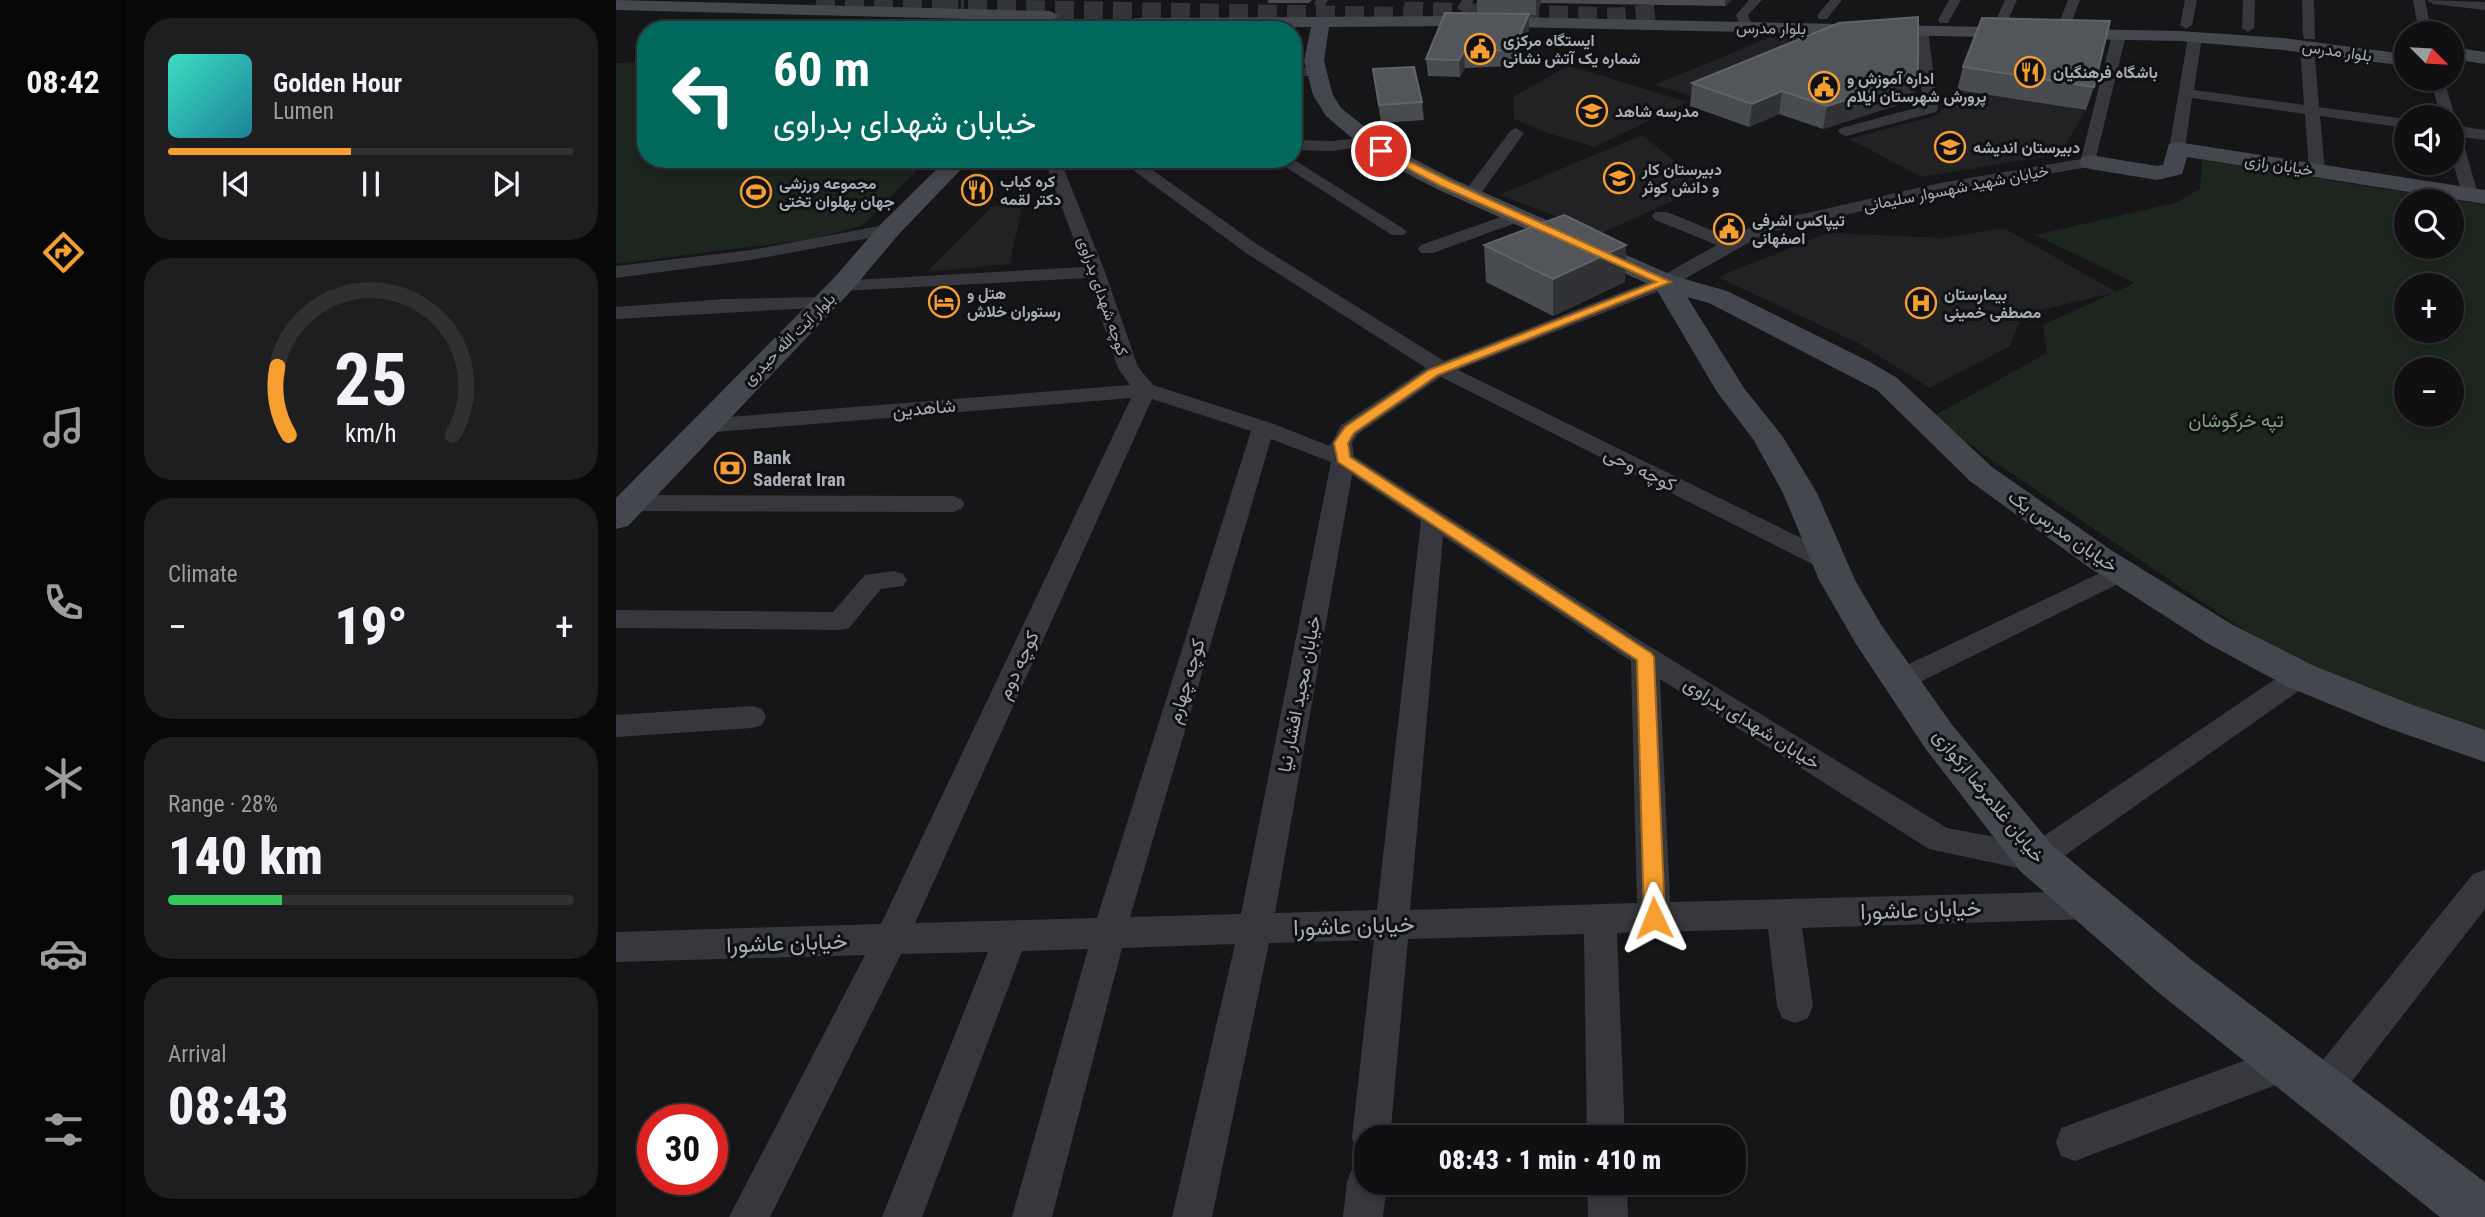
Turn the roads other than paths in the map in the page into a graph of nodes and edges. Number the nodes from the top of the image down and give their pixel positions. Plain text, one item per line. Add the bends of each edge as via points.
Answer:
1 (1756, 0) edge
2 (1836, 0) edge
3 (1955, 0) edge
4 (2011, 0) edge
5 (2074, 0) edge
6 (2190, 0) edge
7 (2249, 0) edge
8 (2308, 0) edge
9 (2419, 0) edge
10 (2433, 0) edge
11 (1466, 4) edge
12 (616, 5) edge
13 (1166, 5) dead end
14 (2485, 6) edge
15 (1317, 7) edge
16 (1823, 16) junction
17 (1058, 19) edge
18 (1944, 20) junction
19 (2002, 20) junction
20 (1138, 21) edge
21 (1182, 21) edge
22 (1744, 21) junction
23 (2423, 21) edge
24 (2065, 23) junction
25 (2248, 28) junction
26 (1922, 30) junction
27 (2191, 31) junction
28 (2119, 35) junction
29 (2308, 41) junction
30 (2394, 46) edge
31 (2464, 55) edge
32 (2394, 58) edge
33 (2485, 58) edge
34 (2464, 67) edge
35 (2485, 70) edge
36 (1302, 72) edge
37 (1317, 72) junction
38 (2186, 93) junction
39 (2312, 111) junction
40 (2394, 122) edge
41 (1846, 131) edge
42 (2464, 132) edge
43 (1516, 133) dead end
44 (2485, 135) edge
45 (1369, 142) junction
46 (1302, 145) edge
47 (2177, 149) junction
48 (2464, 160) edge
49 (2090, 162) junction
50 (952, 168) edge
51 (1056, 168) edge
52 (1138, 168) edge
53 (1296, 168) edge
54 (2317, 171) junction
55 (1471, 195) junction
56 (2478, 196) edge
57 (1518, 216) junction
58 (1661, 216) dead end
59 (890, 229) junction
60 (1398, 231) dead end
61 (1732, 245) junction
62 (1427, 249) dead end
63 (616, 272) edge
64 (1096, 272) junction
65 (1665, 282) junction
66 (833, 294) junction
67 (616, 313) edge
68 (1446, 372) junction
69 (1145, 390) junction
70 (703, 426) junction
71 (1263, 428) junction
72 (1343, 459) junction
73 (953, 504) dead end
74 (623, 510) edge
75 (1433, 518) junction
76 (1829, 562) junction
77 (2122, 572) junction
78 (894, 580) dead end
79 (616, 619) edge
80 (1645, 657) junction
81 (2300, 676) junction
82 (1900, 680) junction
83 (752, 717) dead end
84 (616, 726) edge
85 (2485, 746) edge
86 (2036, 858) junction
87 (2485, 884) edge
88 (2092, 905) junction
89 (1783, 914) junction
90 (1654, 918) junction
91 (1600, 919) junction
92 (1391, 925) junction
93 (1255, 929) junction
94 (1109, 933) junction
95 (1011, 936) junction
96 (891, 940) junction
97 (616, 947) edge
98 (1795, 1006) dead end
99 (2287, 1063) junction
100 (2322, 1090) junction
101 (1372, 1125) edge
102 (1606, 1125) edge
103 (2075, 1142) dead end
104 (1365, 1195) edge
105 (1607, 1195) edge
106 (749, 1217) edge
107 (902, 1217) edge
108 (1032, 1217) edge
109 (1192, 1217) edge
110 (1363, 1217) edge
111 (1608, 1217) edge
112 (2485, 1217) edge

1 - 22 street
2 - 16 street
3 - 18 street
4 - 19 street
5 - 24 street
6 - 27 street
7 - 25 street
8 - 29 street
9 - 23 street
10 - 14 street
11 - 15 main road, بلوار مدرس
11 - 22 main road, بلوار مدرس
12 - 17 main road
13 - 20 main road
15 - 21 main road, بلوار مدرس
15 - 22 main road, بلوار مدرس via 1471,21
15 - 37 main road
16 - 18 main road, بلوار مدرس
16 - 22 main road, بلوار مدرس
18 - 19 main road, بلوار مدرس
19 - 24 main road, بلوار مدرس
22 - 26 main road, بلوار مدرس
24 - 27 main road, بلوار مدرس
25 - 27 main road, بلوار مدرس
25 - 29 main road, بلوار مدرس
26 - 28 main road, بلوار مدرس
26 - 41 street via 1931,110
27 - 28 main road, بلوار مدرس
27 - 29 main road, بلوار مدرس
27 - 38 street
28 - 49 street
29 - 30 main road, بلوار مدرس
29 - 32 main road, بلوار مدرس
29 - 39 street
31 - 33 main road
34 - 35 main road
36 - 37 street
37 - 45 main road, خیابان مدرس یک via 1334,112
38 - 39 street
38 - 47 street
39 - 40 street
39 - 54 street
42 - 44 street
43 - 55 street
45 - 46 street
45 - 55 main road, خیابان مدرس یک
47 - 49 main road via 2174,169 2157,173
47 - 54 main road, خیابان رازی
48 - 56 street
49 - 61 street, خیابان شهید شهسوار سلیمانی via 1940,188 1760,229
50 - 59 main road, بلوار آیت الله حیدری
51 - 64 street, کوچه شهدای بدراوی
52 - 68 street, کوچه وحی via 1252,250
53 - 60 street
54 - 56 main road, خیابان رازی
55 - 57 main road, خیابان مدرس یک
57 - 62 street
57 - 65 main road, خیابان مدرس یک
58 - 61 street
59 - 63 street via 751,255
59 - 66 main road, بلوار آیت الله حیدری
61 - 65 street, خیابان شهید شهسوار سلیمانی
64 - 66 street
64 - 69 street, کوچه شهدای بدراوی via 1128,368
65 - 68 street, خیابان شهید شهسوار سلیمانی
65 - 76 main road, خیابان غلامرضا ارکوازی via 1800,493
65 - 77 main road, خیابان مدرس یک via 1718,297 1887,384 1981,474
66 - 67 street
66 - 70 main road, بلوار آیت الله حیدری
68 - 72 street, خیابان مجید افشار نیا via 1349,430 1341,443
68 - 76 street, کوچه وحی
69 - 70 street, شاهدین
69 - 71 street
69 - 96 street, کوچه دوم
70 - 74 main road, بلوار آیت الله حیدری
71 - 72 street
71 - 94 street, کوچه چهارم
72 - 75 street, خیابان شهدای بدراوی
72 - 93 street, خیابان مجید افشار نیا
73 - 74 street
75 - 80 street, خیابان شهدای بدراوی
75 - 92 street
76 - 82 main road, خیابان غلامرضا ارکوازی
77 - 81 main road, خیابان مدرس یک via 2220,634
77 - 82 street
78 - 79 street via 874,581 840,621
80 - 86 street, خیابان شهدای بدراوی via 1940,840
80 - 90 street
81 - 85 main road, خیابان مدرس یک
81 - 86 street
82 - 86 main road, خیابان غلامرضا ارکوازی via 1939,737
83 - 84 street
86 - 88 main road, خیابان غلامرضا ارکوازی
87 - 100 street
88 - 89 street, خیابان عاشورا
88 - 99 main road, خیابان غلامرضا ارکوازی
89 - 90 street, خیابان عاشورا
89 - 98 street
90 - 91 street, خیابان عاشورا
91 - 92 street, خیابان عاشورا
91 - 102 street
92 - 93 street, خیابان عاشورا
92 - 101 street
93 - 94 street, خیابان عاشورا
93 - 109 street, خیابان مجید افشار نیا
94 - 95 street, خیابان عاشورا
94 - 108 street, کوچه چهارم
95 - 96 street, خیابان عاشورا
95 - 107 street
96 - 97 street, خیابان عاشورا
96 - 106 street, کوچه دوم
99 - 100 main road, خیابان غلامرضا ارکوازی
99 - 103 street
100 - 112 main road, خیابان غلامرضا ارکوازی
104 - 110 street
105 - 111 street

